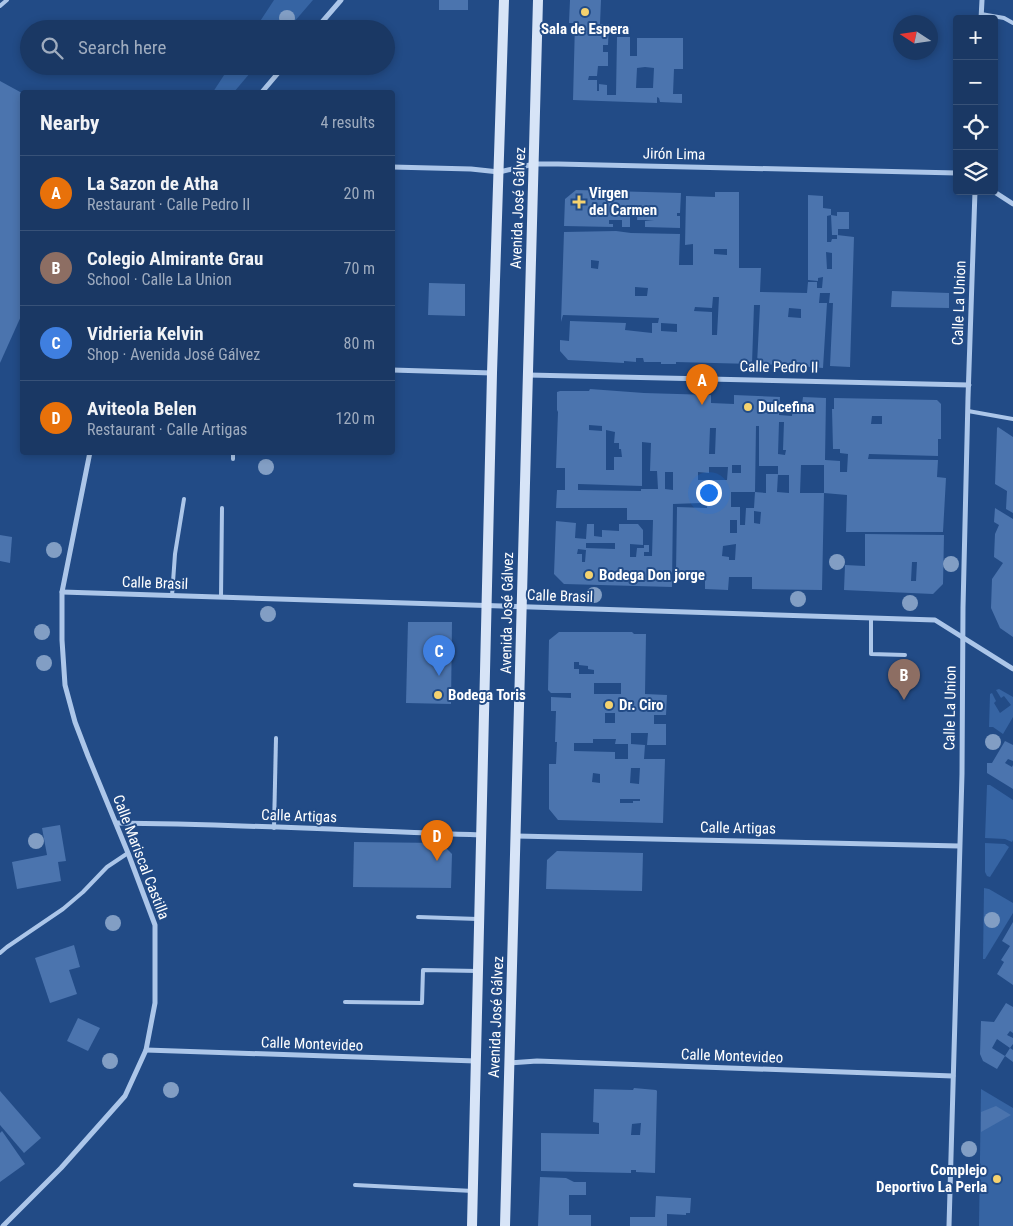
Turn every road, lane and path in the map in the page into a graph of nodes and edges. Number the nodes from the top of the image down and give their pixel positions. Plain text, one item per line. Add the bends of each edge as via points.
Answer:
1 (7, 0) edge
2 (341, 0) edge
3 (504, 0) edge
4 (538, 0) edge
5 (982, 0) edge
6 (0, 6) edge
7 (981, 15) edge
8 (998, 18) edge
9 (324, 20) edge
10 (1013, 23) edge
11 (276, 75) edge
12 (264, 90) edge
13 (534, 164) junction
14 (395, 167) edge
15 (499, 172) junction
16 (953, 173) edge
17 (998, 194) edge
18 (975, 195) edge
19 (1013, 204) edge
20 (395, 370) edge
21 (492, 373) junction
22 (528, 375) junction
23 (969, 385) junction
24 (968, 411) junction
25 (1013, 418) edge
26 (89, 455) edge
27 (233, 455) edge
28 (233, 459) dead end
29 (184, 499) dead end
30 (222, 508) dead end
31 (62, 592) junction
32 (172, 596) junction
33 (221, 597) junction
34 (487, 606) junction
35 (522, 607) junction
36 (871, 618) junction
37 (964, 638) junction
38 (905, 655) dead end
39 (1013, 669) edge
40 (276, 738) dead end
41 (116, 823) junction
42 (274, 828) junction
43 (481, 835) junction
44 (516, 836) junction
45 (959, 846) junction
46 (128, 853) junction
47 (418, 917) dead end
48 (479, 919) junction
49 (0, 953) edge
50 (478, 970) junction
51 (345, 1002) dead end
52 (146, 1050) junction
53 (476, 1061) junction
54 (509, 1063) junction
55 (953, 1076) junction
56 (354, 1185) dead end
57 (473, 1190) junction
58 (2, 1226) edge
59 (472, 1226) edge
60 (505, 1226) edge
61 (949, 1226) edge

1 - 6 lane
2 - 9 street
3 - 15 main road, Avenida José Gálvez
4 - 13 main road, Avenida José Gálvez
5 - 7 street
8 - 10 lane
11 - 12 street
13 - 15 street, Jirón Lima
13 - 16 street, Jirón Lima
13 - 22 main road, Avenida José Gálvez
14 - 15 street, Jirón Lima
15 - 21 main road, Avenida José Gálvez
17 - 19 street
18 - 23 street, Calle La Union
20 - 21 street
21 - 34 main road, Avenida José Gálvez
22 - 23 street, Calle Pedro II
22 - 35 main road, Avenida José Gálvez
23 - 24 street, Calle La Union
24 - 25 lane
24 - 37 street, Calle La Union
26 - 31 street, Calle Mariscal Castilla
27 - 28 lane
29 - 32 lane
30 - 33 lane
31 - 32 street, Calle Brasil
31 - 41 street, Calle Mariscal Castilla via 65,685 75,722
32 - 33 street, Calle Brasil
33 - 34 street, Calle Brasil
34 - 35 street, Calle Brasil
34 - 43 main road, Avenida José Gálvez
35 - 36 street, Calle Brasil
35 - 44 main road, Avenida José Gálvez
36 - 37 street, Calle Brasil via 935,620
36 - 38 lane via 871,654
37 - 39 street, Calle Brasil
37 - 45 street, Calle La Union
40 - 42 lane
41 - 42 street, Calle Artigas
41 - 46 street, Calle Mariscal Castilla
42 - 43 street, Calle Artigas
43 - 48 main road, Avenida José Gálvez
44 - 45 street, Calle Artigas
44 - 54 main road, Avenida José Gálvez
45 - 55 street, Calle La Union
46 - 49 lane via 63,909
46 - 52 street, Calle Mariscal Castilla via 155,925 155,1003
47 - 48 lane
48 - 50 main road, Avenida José Gálvez
50 - 51 lane via 423,970 422,1003
50 - 53 main road, Avenida José Gálvez
52 - 53 street, Calle Montevideo
52 - 58 street, Calle Mariscal Castilla via 124,1096 61,1168
53 - 57 main road, Avenida José Gálvez
54 - 55 street, Calle Montevideo
54 - 60 main road, Avenida José Gálvez
55 - 61 street, Calle La Union
56 - 57 lane
57 - 59 main road, Avenida José Gálvez

